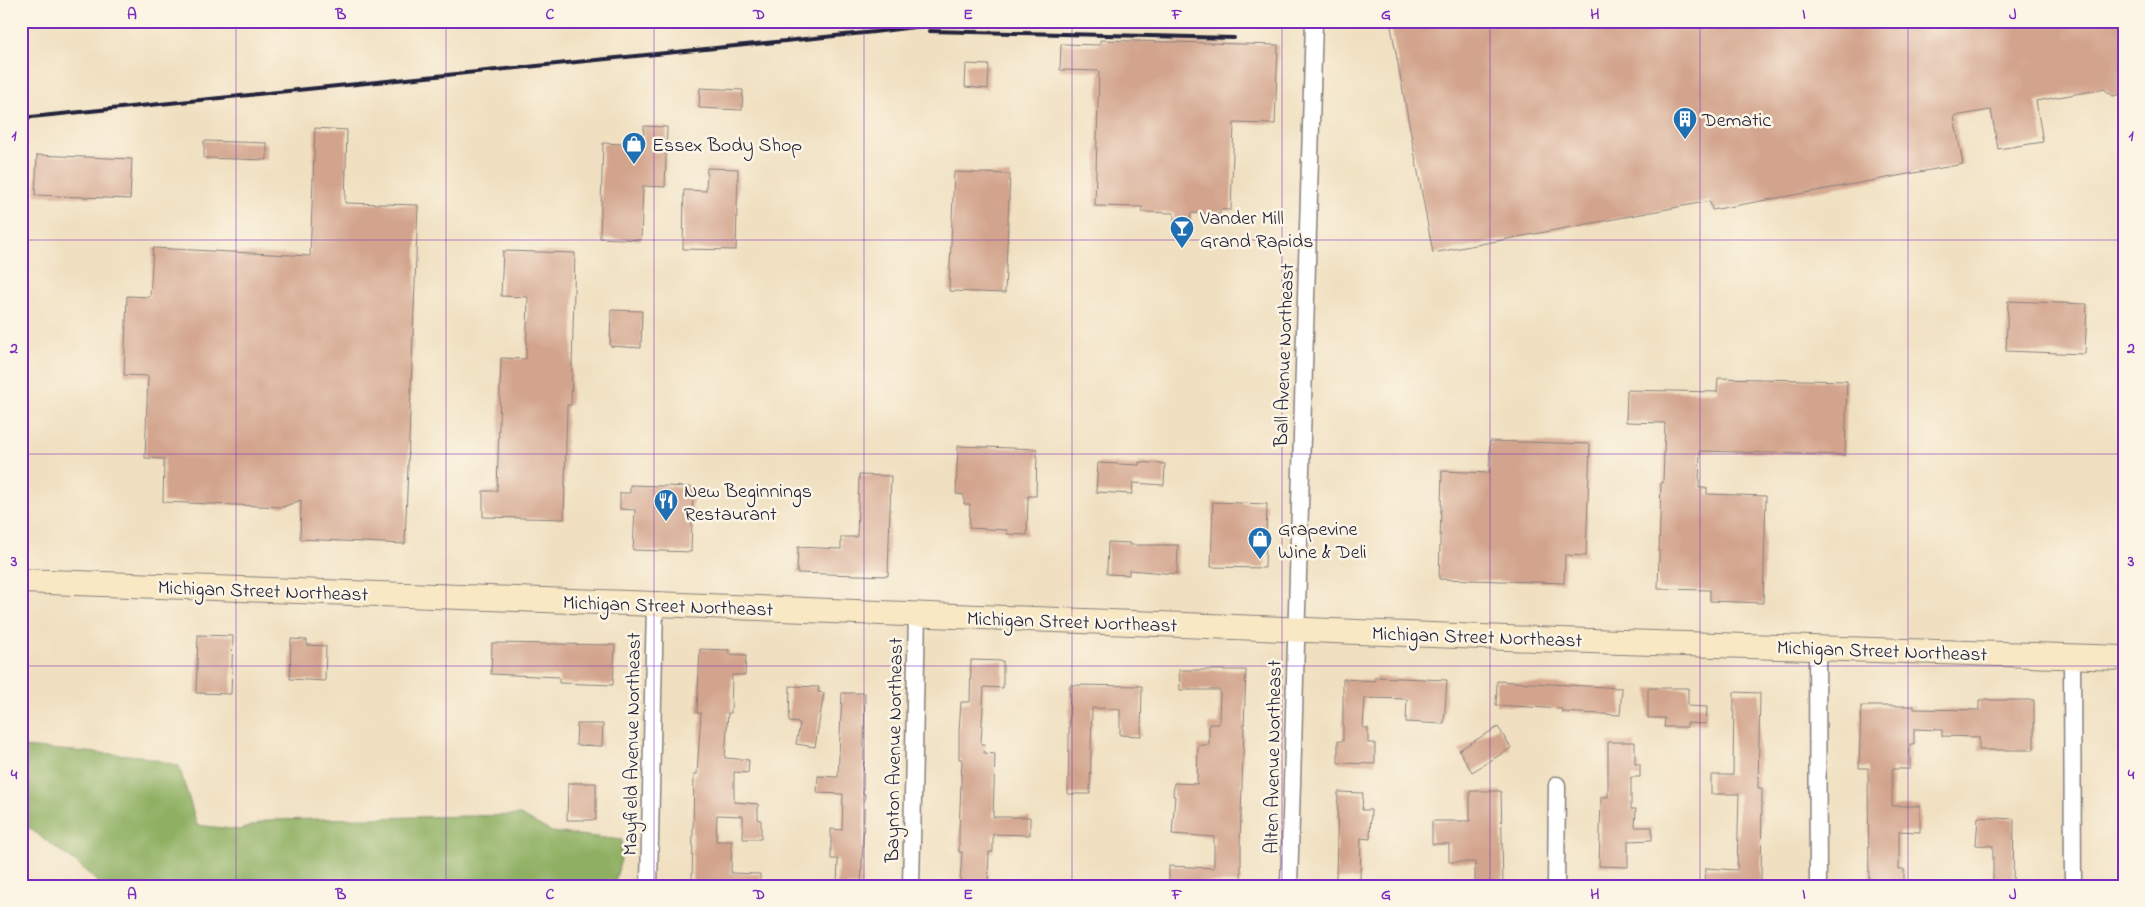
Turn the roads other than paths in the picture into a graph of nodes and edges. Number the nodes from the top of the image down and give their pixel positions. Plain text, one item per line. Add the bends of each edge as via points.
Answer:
1 (1314, 21) edge
2 (21, 581) edge
3 (656, 604) junction
4 (917, 615) junction
5 (1296, 630) junction
6 (1817, 648) junction
7 (2072, 656) junction
8 (2124, 658) edge
9 (1557, 785) dead end
10 (649, 886) edge
11 (911, 886) edge
12 (1290, 886) edge
13 (1556, 886) edge
14 (1818, 886) edge
15 (2073, 886) edge

1 - 5 street, Ball Avenue Northeast
2 - 3 main road, Michigan Street Northeast
3 - 4 main road, Michigan Street Northeast
3 - 10 street, Mayfield Avenue Northeast
4 - 5 main road, Michigan Street Northeast
4 - 11 street, Baynton Avenue Northeast
5 - 6 main road, Michigan Street Northeast
5 - 12 street, Alten Avenue Northeast
6 - 7 main road, Michigan Street Northeast
6 - 14 street
7 - 8 main road, Michigan Street Northeast
7 - 15 street
9 - 13 street

